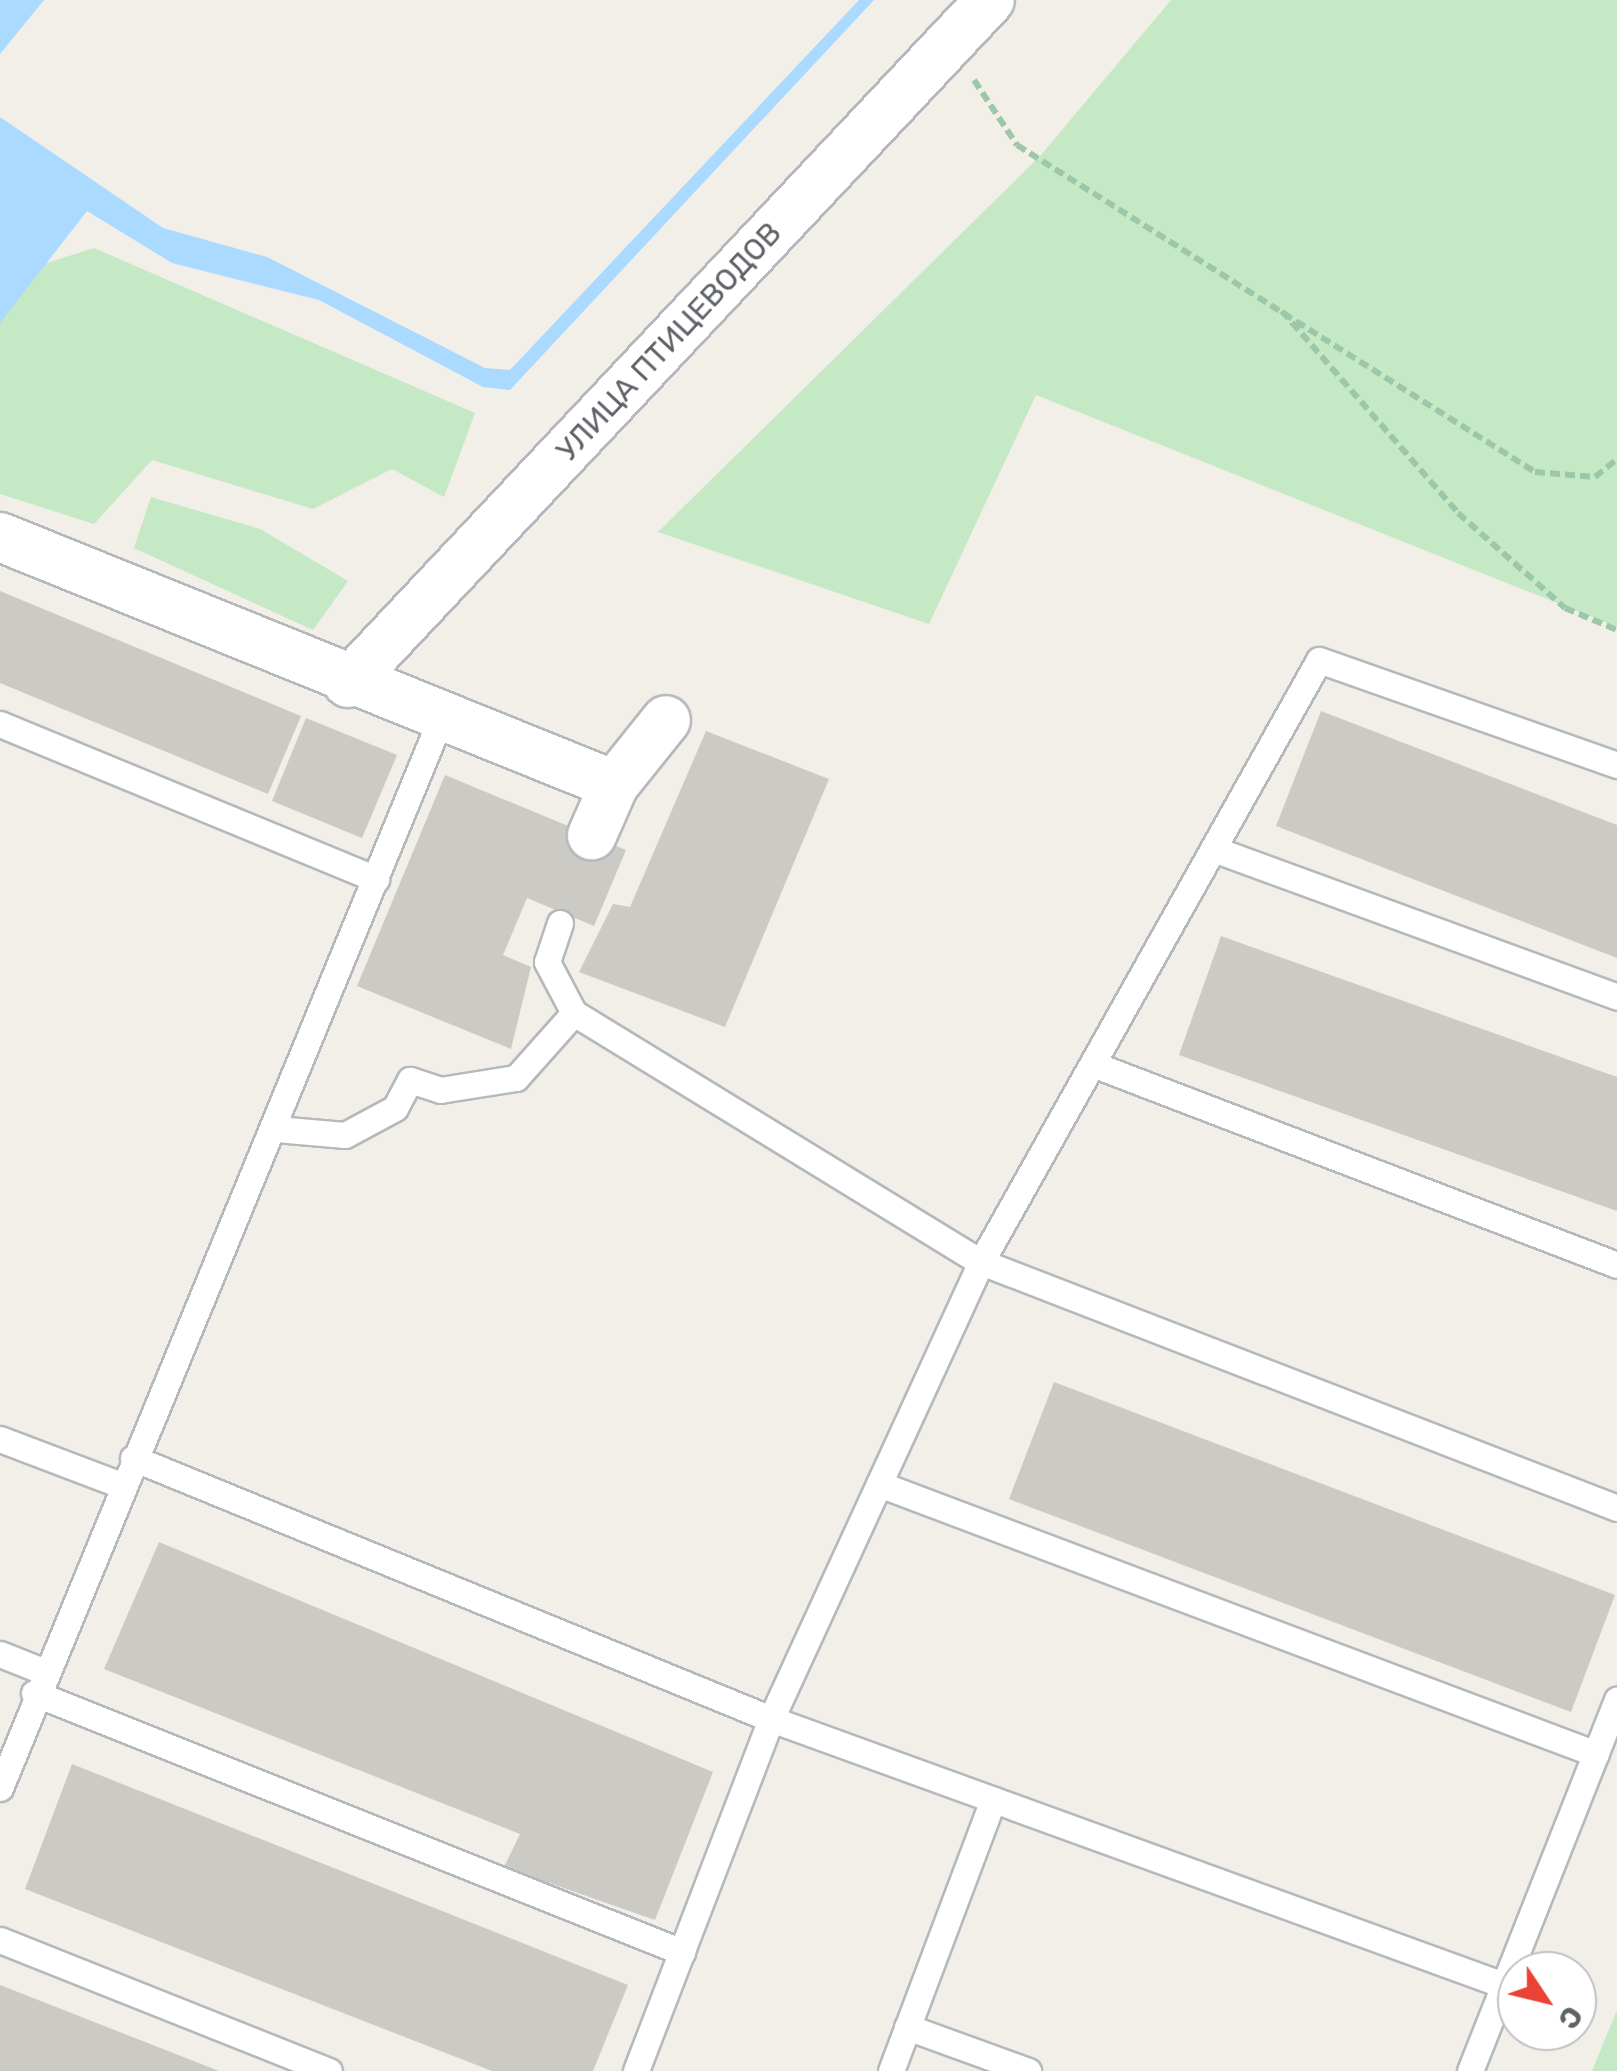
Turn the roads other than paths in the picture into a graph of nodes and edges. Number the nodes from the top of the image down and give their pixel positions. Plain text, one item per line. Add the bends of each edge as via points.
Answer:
1 (990, 0) edge
2 (0, 536) edge
3 (348, 683) junction
4 (441, 718) junction
5 (666, 720) dead end
6 (0, 724) edge
7 (1617, 765) edge
8 (614, 785) junction
9 (592, 835) dead end
10 (1219, 850) junction
11 (376, 878) junction
12 (560, 923) dead end
13 (1617, 997) edge
14 (574, 1013) junction
15 (1096, 1065) junction
16 (276, 1129) junction
17 (981, 1262) junction
18 (1617, 1265) edge
19 (0, 1438) edge
20 (133, 1458) junction
21 (879, 1484) junction
22 (121, 1486) junction
23 (1617, 1508) edge
24 (0, 1654) edge
25 (38, 1682) junction
26 (1617, 1700) edge
27 (771, 1719) junction
28 (1596, 1754) junction
29 (0, 1788) edge
30 (994, 1800) junction
31 (0, 1940) edge
32 (1518, 1951) edge
33 (682, 1952) junction
34 (1497, 1982) edge
35 (1497, 2003) edge
36 (907, 2027) junction
37 (329, 2071) edge
38 (636, 2071) edge
39 (891, 2071) edge
40 (1028, 2071) edge
41 (1470, 2071) edge

1 - 3 street, УЛИЦА ПТИЦЕВОДОВ
2 - 3 street
3 - 4 street
4 - 8 street
4 - 11 lane
5 - 8 street
6 - 11 lane
7 - 10 lane via 1320,660
8 - 9 street
10 - 13 lane
10 - 15 lane
11 - 16 lane
12 - 14 lane via 546,962
14 - 16 lane via 516,1078 440,1090 410,1080 395,1108 345,1135
14 - 17 lane
15 - 17 lane
15 - 18 lane
16 - 20 lane
17 - 21 lane
17 - 23 lane
19 - 22 lane
20 - 22 lane
20 - 27 lane
21 - 27 lane
21 - 28 lane
22 - 25 lane
24 - 25 lane
25 - 29 lane
25 - 33 lane
26 - 28 lane
27 - 30 lane
27 - 33 lane
28 - 32 lane
30 - 34 lane
30 - 36 lane
31 - 37 lane
33 - 38 lane
35 - 41 lane
36 - 39 lane
36 - 40 lane

